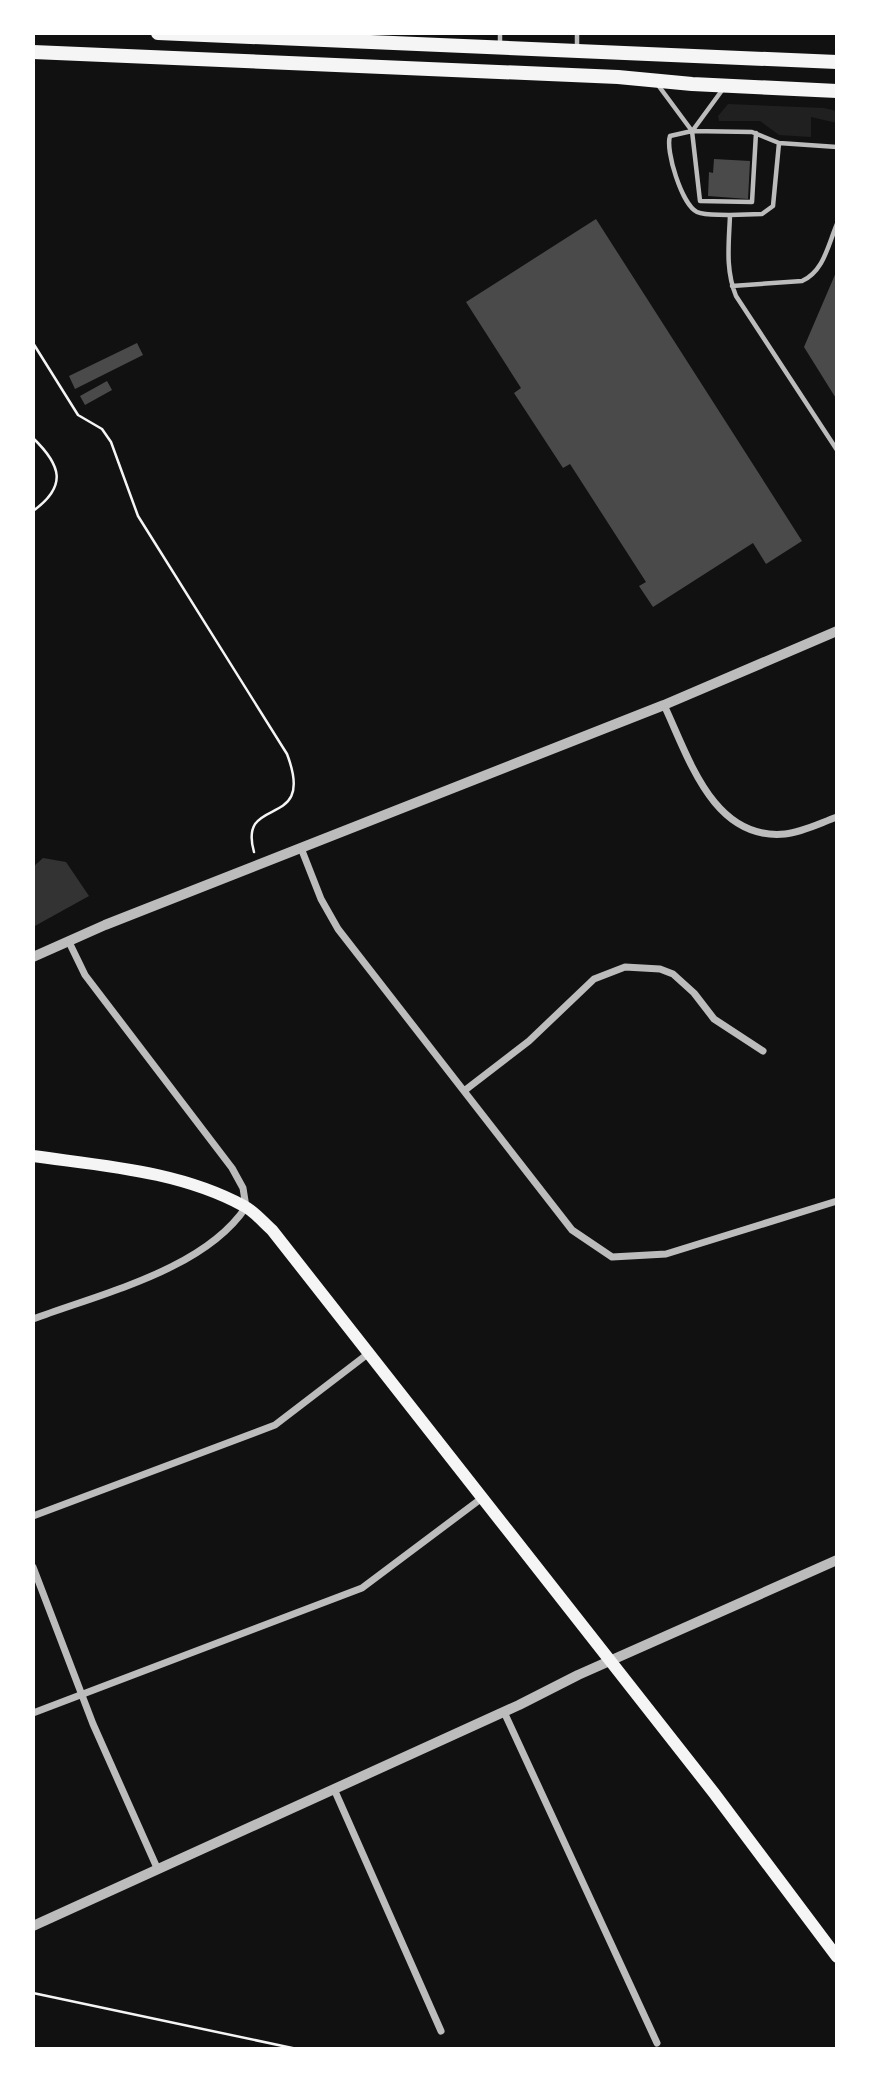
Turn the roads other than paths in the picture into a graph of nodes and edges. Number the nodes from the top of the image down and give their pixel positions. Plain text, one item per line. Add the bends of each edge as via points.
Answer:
1 (158, 33) edge
2 (577, 33) edge
3 (164, 34) edge
4 (337, 37) edge
5 (396, 37) edge
6 (500, 40) edge
7 (577, 51) junction
8 (33, 52) edge
9 (837, 62) edge
10 (655, 81) junction
11 (725, 86) junction
12 (834, 92) edge
13 (692, 131) junction
14 (755, 133) junction
15 (779, 143) junction
16 (837, 147) edge
17 (730, 215) junction
18 (837, 224) edge
19 (732, 286) junction
20 (837, 450) edge
21 (837, 631) edge
22 (664, 705) junction
23 (837, 817) edge
24 (301, 848) junction
25 (69, 942) junction
26 (33, 957) edge
27 (764, 1051) dead end
28 (464, 1091) junction
29 (33, 1156) edge
30 (837, 1200) edge
31 (246, 1207) junction
32 (33, 1319) edge
33 (369, 1353) junction
34 (482, 1498) junction
35 (33, 1516) edge
36 (837, 1560) edge
37 (33, 1567) edge
38 (610, 1661) junction
39 (82, 1695) junction
40 (504, 1712) junction
41 (33, 1713) edge
42 (334, 1790) junction
43 (158, 1870) junction
44 (33, 1926) edge
45 (837, 1957) edge
46 (440, 2031) dead end
47 (657, 2043) dead end

1 - 3 highway
2 - 7 lane
3 - 4 highway
4 - 5 highway
5 - 6 highway
6 - 7 highway
7 - 9 highway
8 - 10 highway
10 - 11 highway
10 - 13 lane
11 - 12 highway
11 - 13 lane
13 - 14 lane
13 - 14 lane via 700,201 746,204 754,195
13 - 17 lane via 675,132 668,143 686,202 697,212
14 - 15 lane
15 - 16 lane
15 - 17 lane via 773,206 762,214
17 - 19 lane
18 - 19 lane via 811,276 802,281
19 - 20 lane
21 - 22 street
22 - 23 street via 709,796 736,823 753,832 787,834
22 - 24 street
24 - 25 street
24 - 28 street via 338,929
25 - 26 street
25 - 31 street via 85,975 232,1168 243,1188
27 - 28 street via 714,1019 673,974 625,967 586,985 529,1041
28 - 30 street via 572,1230 612,1257 666,1254
29 - 31 main road via 164,1176
31 - 32 street via 228,1230 184,1262
31 - 33 main road via 280,1239
33 - 34 main road
33 - 35 street via 275,1425
34 - 38 main road
34 - 39 street via 362,1588
36 - 38 street
37 - 39 street
38 - 40 street
38 - 45 main road
39 - 41 street
39 - 43 street
40 - 42 street
40 - 47 street
42 - 43 street
42 - 46 street
43 - 44 street

